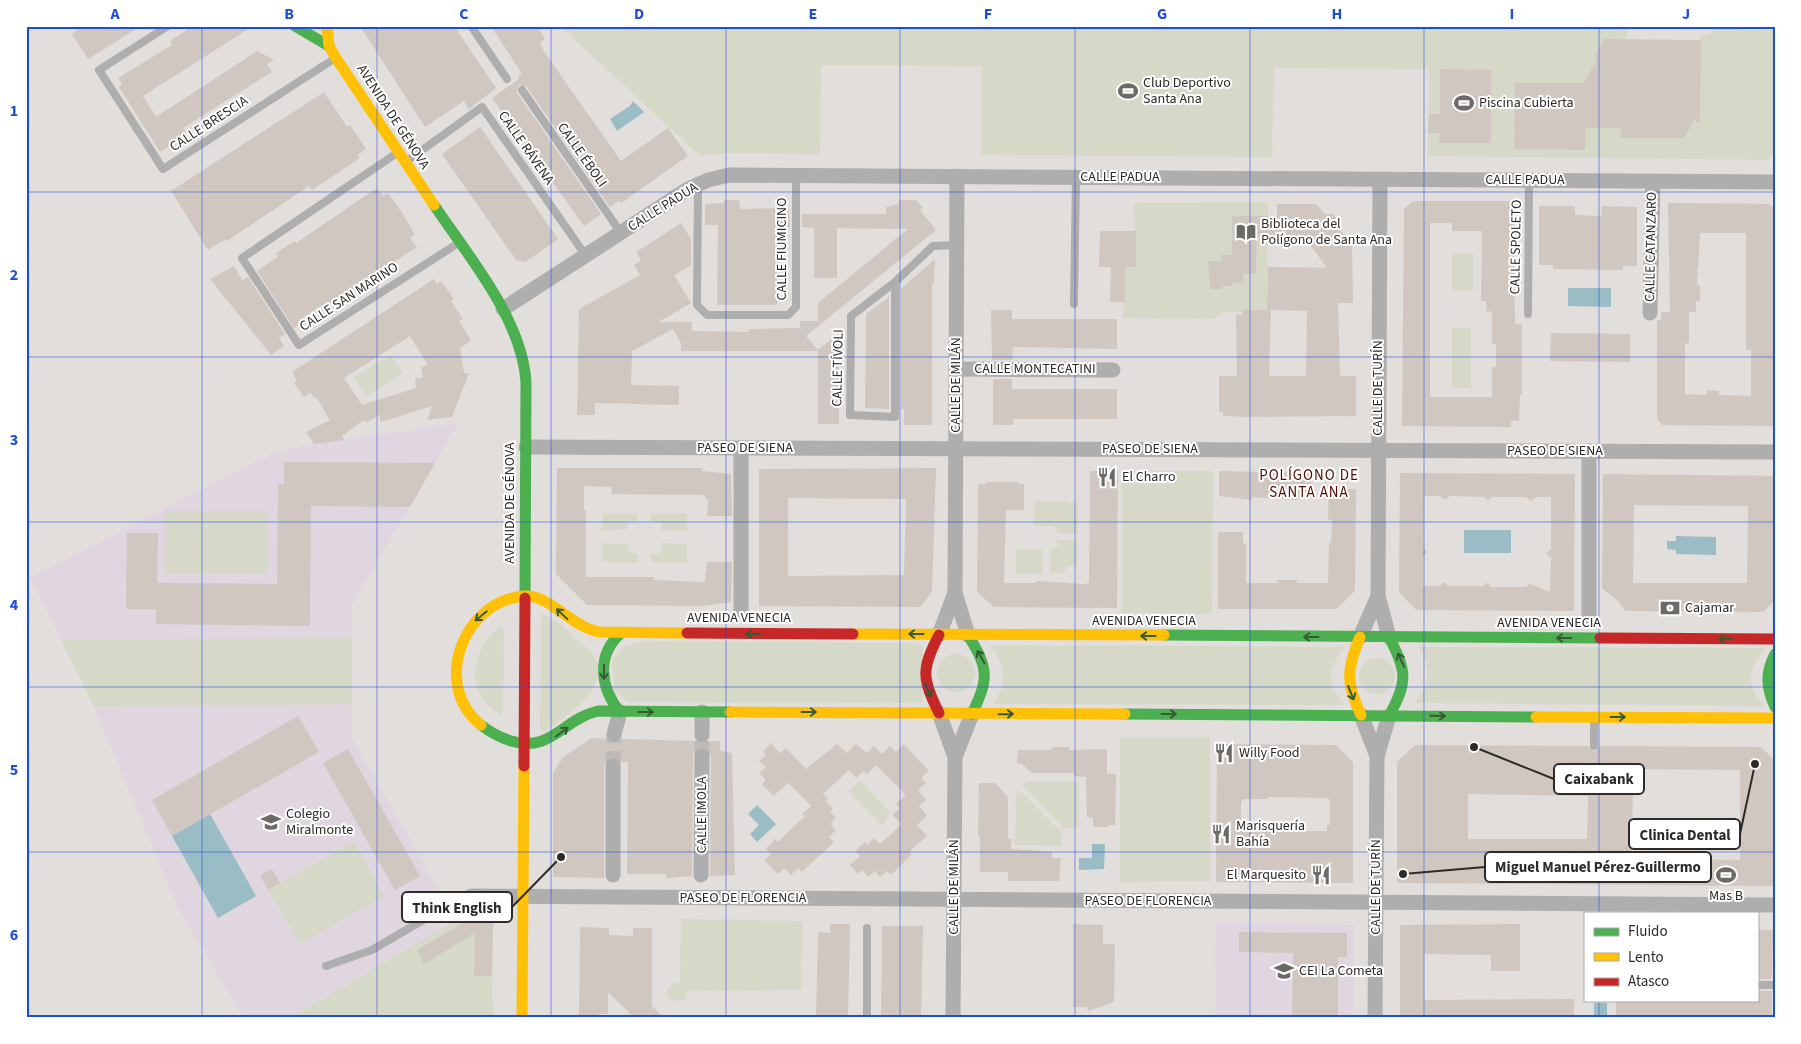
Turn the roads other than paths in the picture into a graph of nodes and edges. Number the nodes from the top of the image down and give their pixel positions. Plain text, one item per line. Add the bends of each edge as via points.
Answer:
1 (168, 26) edge
2 (295, 26) edge
3 (327, 26) edge
4 (471, 26) edge
5 (330, 46) junction
6 (336, 58) junction
7 (507, 79) dead end
8 (522, 90) dead end
9 (402, 157) junction
10 (796, 175) junction
11 (957, 176) junction
12 (1076, 177) junction
13 (1380, 179) junction
14 (1529, 180) junction
15 (1653, 181) junction
16 (1775, 182) edge
17 (698, 184) junction
18 (621, 233) junction
19 (459, 243) junction
20 (957, 246) junction
21 (586, 256) junction
22 (895, 282) junction
23 (1074, 304) dead end
24 (503, 309) junction
25 (1650, 313) dead end
26 (1528, 314) dead end
27 (956, 369) junction
28 (1113, 370) dead end
29 (526, 447) junction
30 (741, 448) junction
31 (956, 448) junction
32 (1378, 450) junction
33 (1589, 451) junction
34 (1775, 452) edge
35 (955, 593) junction
36 (524, 596) junction
37 (1378, 596) junction
38 (741, 610) dead end
39 (1589, 616) dead end
40 (621, 633) junction
41 (939, 635) junction
42 (968, 635) junction
43 (1360, 637) junction
44 (1389, 637) junction
45 (1775, 639) edge
46 (1775, 654) edge
47 (1775, 707) edge
48 (620, 712) junction
49 (702, 712) junction
50 (939, 713) junction
51 (972, 714) junction
52 (1361, 715) junction
53 (1389, 716) junction
54 (1594, 717) junction
55 (1775, 718) edge
56 (614, 734) tunnel mouth
57 (702, 735) tunnel mouth
58 (524, 745) junction
59 (1594, 746) dead end
60 (702, 756) tunnel mouth
61 (1377, 756) junction
62 (955, 757) junction
63 (614, 766) tunnel mouth
64 (613, 875) dead end
65 (701, 875) dead end
66 (471, 896) joint
67 (522, 897) junction
68 (954, 900) junction
69 (1376, 902) junction
70 (1775, 905) edge
71 (867, 928) dead end
72 (326, 966) dead end
73 (1758, 985) edge
74 (1775, 985) edge
75 (522, 1018) edge
76 (867, 1018) edge
77 (953, 1018) edge
78 (1375, 1018) edge

1 - 6 lane, CALLE BRESCIA via 99,70 163,169
2 - 5 street
3 - 5 street, AVENIDA DE GÉNOVA
4 - 7 lane
5 - 6 street, AVENIDA DE GÉNOVA
6 - 9 street, AVENIDA DE GÉNOVA
8 - 18 lane, CALLE ÉBOLI
9 - 19 street, AVENIDA DE GÉNOVA
9 - 19 lane, CALLE SAN MARINO via 242,258 298,344
9 - 21 lane, CALLE RÁVENA via 482,107
10 - 11 street, CALLE PADUA
10 - 17 street, CALLE PADUA via 729,175
10 - 17 lane, CALLE FIUMICINO via 796,307 788,315 707,315 697,305
11 - 12 street, CALLE PADUA
11 - 20 street, CALLE DE MILÁN
12 - 13 street, CALLE PADUA
12 - 23 lane
13 - 14 street, CALLE PADUA
13 - 32 street, CALLE DE TURÍN
14 - 15 street, CALLE PADUA
14 - 26 lane, CALLE SPOLETO
15 - 16 street, CALLE PADUA
15 - 25 street, CALLE CATANZARO
17 - 18 street, CALLE PADUA
18 - 21 street, CALLE PADUA
19 - 24 street, AVENIDA DE GÉNOVA
20 - 22 lane, CALLE TÍVOLI via 933,246
20 - 27 street, CALLE DE MILÁN
21 - 24 street, CALLE PADUA
22 - 22 lane, CALLE TÍVOLI via 896,417 850,415 851,316
24 - 29 street, AVENIDA DE GÉNOVA via 516,330 524,357
27 - 28 street, CALLE MONTECATINI
27 - 31 street, CALLE DE MILÁN
29 - 30 street, PASEO DE SIENA
29 - 36 street, AVENIDA DE GÉNOVA
30 - 31 street, PASEO DE SIENA
30 - 38 street
31 - 32 street, PASEO DE SIENA
31 - 35 street, CALLE DE MILÁN
32 - 33 street, PASEO DE SIENA
32 - 37 street, CALLE DE TURÍN
33 - 34 street, PASEO DE SIENA
33 - 39 street
35 - 41 street, CALLE DE MILÁN
35 - 42 street, CALLE DE MILÁN
40 -> 36 street, AVENIDA VENECIA via 583,629 544,599
36 - 58 street, AVENIDA DE GÉNOVA
36 -> 58 street via 495,606 475,620 459,644 454,674 461,702 478,723 500,738
37 - 43 street, CALLE DE TURÍN
37 - 44 street, CALLE DE TURÍN
41 -> 40 street, AVENIDA VENECIA
40 -> 48 street via 611,642 604,671 607,695
41 - 42 street, AVENIDA VENECIA
41 -> 50 street via 924,661 924,684
43 -> 42 street, AVENIDA VENECIA
51 -> 42 street via 985,687 986,664
43 - 44 street, AVENIDA VENECIA
43 -> 52 street via 1348,665 1348,688
45 -> 44 street, AVENIDA VENECIA
53 -> 44 street via 1404,689 1404,665
46 - 47 street via 1767,667 1766,689
48 -> 49 street
48 - 56 street
58 -> 48 street via 543,743 581,716 592,712
49 -> 50 street
49 - 57 street
50 - 51 street
50 - 62 street, CALLE DE MILÁN
51 -> 52 street
51 - 62 street, CALLE DE MILÁN
52 - 53 street
52 - 61 street, CALLE DE TURÍN
53 -> 54 street
53 - 61 street, CALLE DE TURÍN
54 -> 55 street
54 - 59 lane
58 - 67 street, AVENIDA DE GÉNOVA
60 - 65 street, CALLE IMOLA
61 - 69 street, CALLE DE TURÍN
62 - 68 street, CALLE DE MILÁN
63 - 64 street
66 - 67 street, PASEO DE FLORENCIA
66 - 72 lane via 447,906 372,950
67 - 68 street, PASEO DE FLORENCIA
67 - 75 street, AVENIDA DE GÉNOVA
68 - 69 street, PASEO DE FLORENCIA
68 - 77 street, CALLE DE MILÁN
69 - 70 street, PASEO DE FLORENCIA
69 - 78 street, CALLE DE TURÍN
71 - 76 lane
73 - 74 lane

